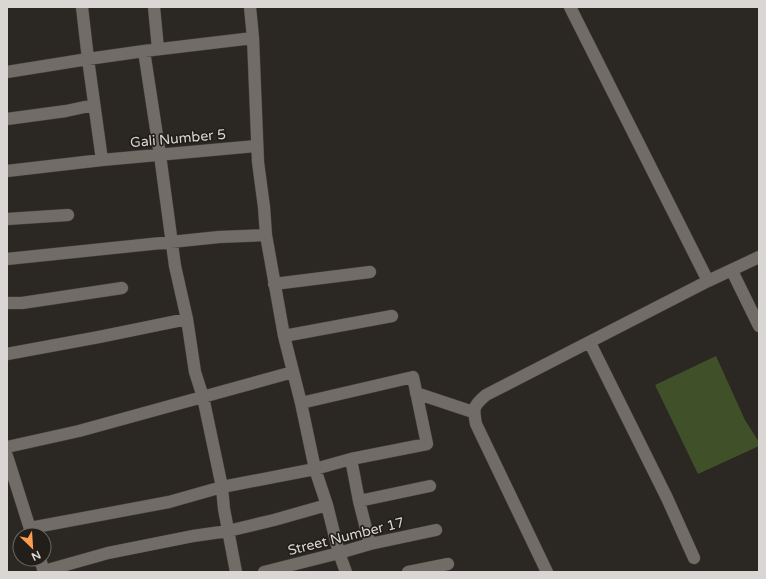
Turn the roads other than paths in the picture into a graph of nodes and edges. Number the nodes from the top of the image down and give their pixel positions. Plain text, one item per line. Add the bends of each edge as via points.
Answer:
1 (82, 7) edge
2 (154, 7) edge
3 (250, 7) edge
4 (575, 9) edge
5 (253, 38) junction
6 (158, 49) junction
7 (144, 50) junction
8 (88, 59) junction
9 (7, 72) edge
10 (94, 105) junction
11 (7, 119) edge
12 (257, 146) junction
13 (160, 155) junction
14 (102, 160) junction
15 (7, 171) edge
16 (68, 215) dead end
17 (7, 219) edge
18 (266, 235) junction
19 (172, 243) junction
20 (759, 257) edge
21 (7, 259) edge
22 (732, 271) junction
23 (370, 272) dead end
24 (708, 282) junction
25 (274, 284) junction
26 (122, 288) dead end
27 (7, 303) edge
28 (392, 316) dead end
29 (187, 319) junction
30 (759, 326) edge
31 (284, 336) junction
32 (590, 342) junction
33 (7, 354) edge
34 (293, 372) junction
35 (416, 393) junction
36 (203, 397) junction
37 (300, 403) junction
38 (473, 412) junction
39 (7, 447) edge
40 (7, 456) edge
41 (351, 459) junction
42 (315, 468) junction
43 (430, 486) dead end
44 (222, 488) junction
45 (359, 501) junction
46 (327, 505) junction
47 (29, 527) edge
48 (52, 527) edge
49 (436, 530) dead end
50 (228, 531) junction
51 (370, 544) junction
52 (339, 553) junction
53 (694, 558) dead end
54 (448, 564) dead end
55 (44, 572) edge
56 (236, 572) edge
57 (264, 572) edge
58 (346, 572) edge
59 (408, 572) edge
60 (547, 572) edge

1 - 8 street
2 - 6 street
3 - 5 street
4 - 24 street
5 - 6 street
5 - 12 street
6 - 7 street
7 - 8 street
7 - 13 street
8 - 9 street
8 - 10 street
10 - 11 street
10 - 14 street
12 - 13 street, Gali Number 5
12 - 18 street
13 - 14 street, Gali Number 5
13 - 19 street
14 - 15 street, Gali Number 5
16 - 17 street
18 - 19 street
18 - 25 street
19 - 21 street
19 - 29 street
20 - 22 street
22 - 24 street
22 - 30 street
23 - 25 street
24 - 32 street
25 - 31 street
26 - 27 street
28 - 31 street
29 - 33 street
29 - 36 street via 195,372
31 - 34 street
32 - 38 street via 486,395 477,402
32 - 53 street
34 - 36 street
34 - 37 street
35 - 37 street via 413,377
35 - 38 street
35 - 41 street via 427,444
36 - 39 street
36 - 44 street
37 - 42 street
38 - 60 street via 476,424
40 - 47 street
41 - 42 street
41 - 45 street
42 - 44 street
42 - 46 street
43 - 45 street
44 - 48 street
44 - 50 street
45 - 51 street
46 - 50 street
46 - 52 street
49 - 51 street, Street Number 17
50 - 55 street via 108,553
50 - 56 street
51 - 52 street, Street Number 17
52 - 57 street, Street Number 17
52 - 58 street
54 - 59 street

